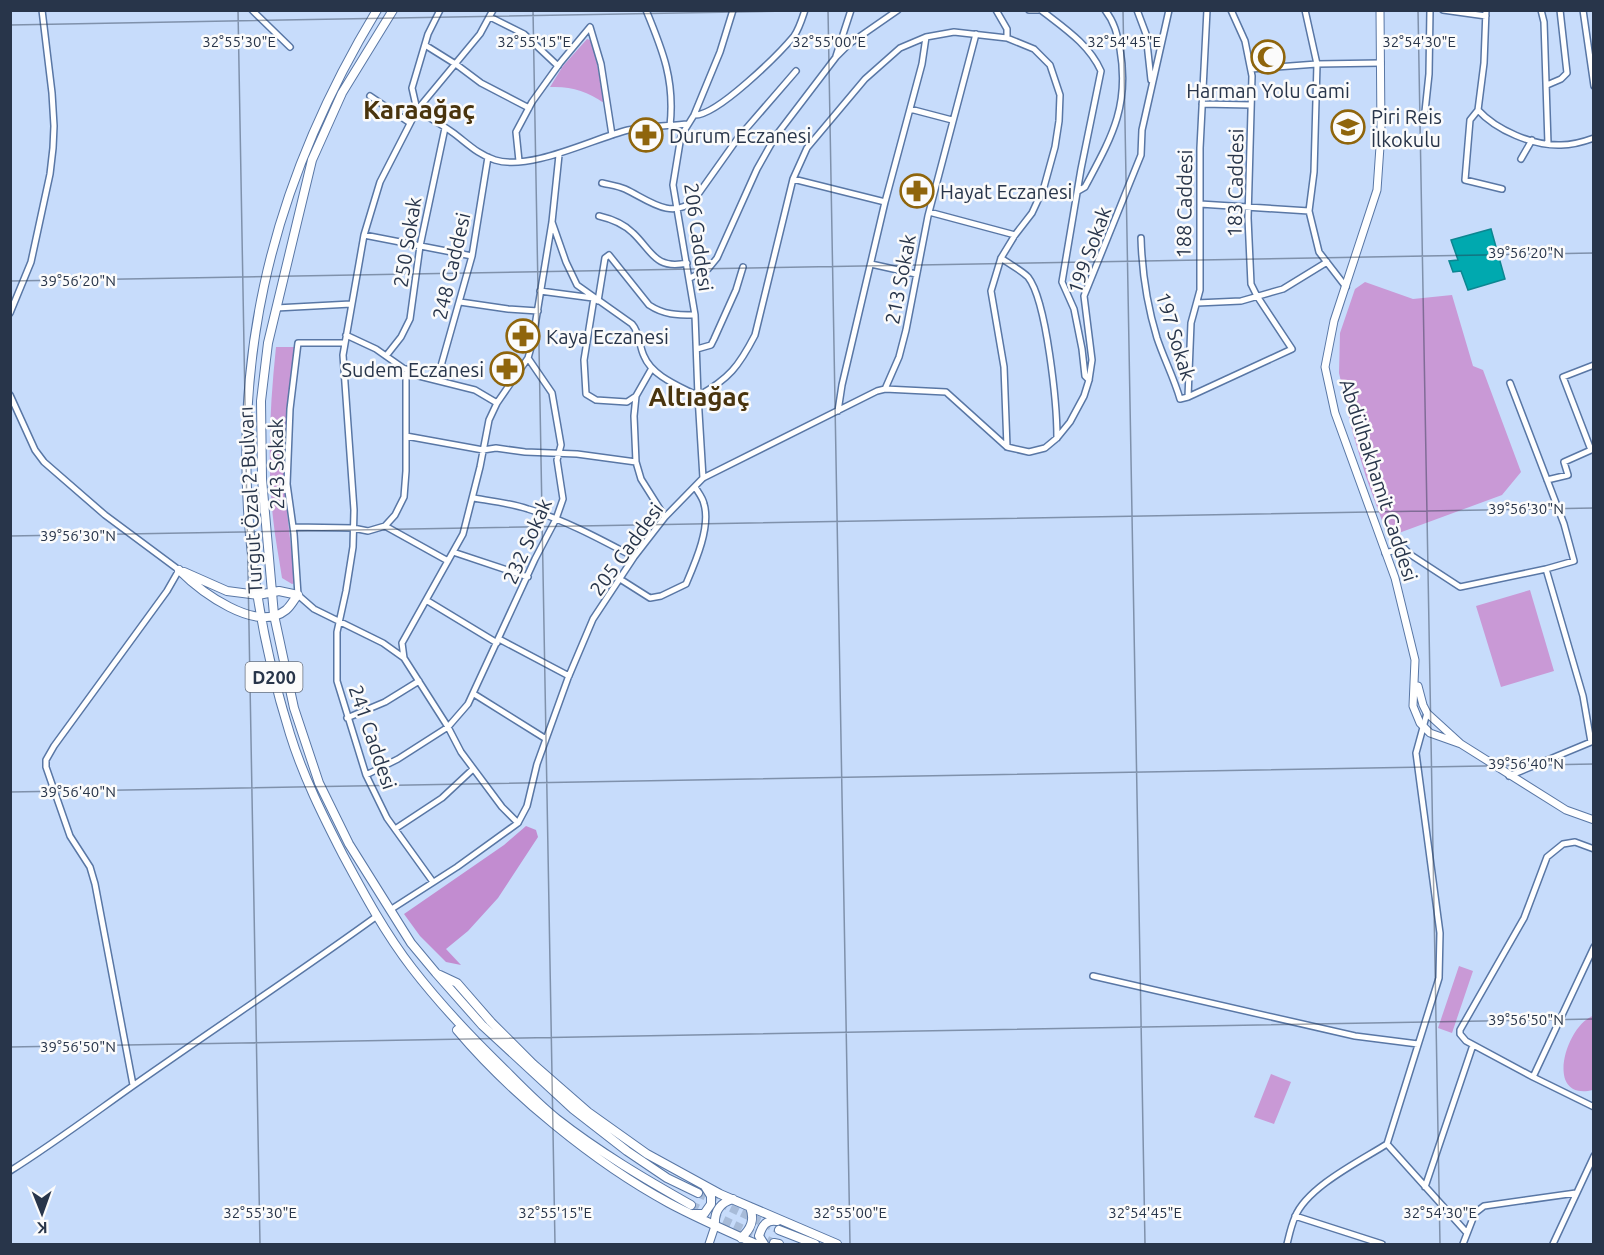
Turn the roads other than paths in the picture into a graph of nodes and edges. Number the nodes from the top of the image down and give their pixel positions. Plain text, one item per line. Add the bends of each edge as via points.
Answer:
1 (42, 10) edge
2 (252, 10) edge
3 (377, 10) edge
4 (393, 10) edge
5 (440, 10) edge
6 (494, 10) edge
7 (646, 10) edge
8 (733, 10) edge
9 (805, 10) edge
10 (851, 10) edge
11 (898, 10) edge
12 (996, 10) edge
13 (1029, 10) edge
14 (1040, 10) edge
15 (1105, 10) edge
16 (1137, 10) edge
17 (1169, 10) edge
18 (1208, 10) edge
19 (1231, 10) edge
20 (1305, 10) edge
21 (1380, 10) edge
22 (1430, 10) edge
23 (1443, 10) edge
24 (1541, 10) edge
25 (1560, 10) edge
26 (1583, 10) edge
27 (1486, 13) edge
28 (490, 17) junction
29 (976, 34) junction
30 (926, 37) junction
31 (1007, 38) junction
32 (425, 45) junction
33 (290, 47) dead end
34 (836, 57) junction
35 (1381, 63) junction
36 (1317, 64) junction
37 (457, 65) junction
38 (558, 66) junction
39 (1251, 69) junction
40 (796, 71) dead end
41 (1152, 84) junction
42 (1547, 85) junction
43 (1593, 86) edge
44 (370, 96) dead end
45 (1202, 104) junction
46 (1251, 105) junction
47 (529, 108) junction
48 (910, 109) junction
49 (417, 110) junction
50 (1478, 110) junction
51 (694, 115) junction
52 (952, 120) junction
53 (1424, 121) dead end
54 (410, 123) junction
55 (688, 124) junction
56 (670, 126) junction
57 (445, 128) junction
58 (612, 135) junction
59 (1593, 138) edge
60 (1532, 140) junction
61 (1548, 144) junction
62 (559, 154) junction
63 (488, 157) junction
64 (1521, 159) dead end
65 (519, 161) junction
66 (794, 179) junction
67 (602, 183) dead end
68 (1502, 189) dead end
69 (1078, 191) junction
70 (885, 202) junction
71 (1200, 204) junction
72 (1248, 207) junction
73 (677, 208) junction
74 (928, 212) junction
75 (1309, 212) junction
76 (599, 216) dead end
77 (552, 222) junction
78 (364, 235) junction
79 (1015, 235) junction
80 (1141, 238) dead end
81 (420, 246) junction
82 (472, 256) junction
83 (1001, 258) junction
84 (1327, 262) junction
85 (687, 263) junction
86 (871, 264) junction
87 (743, 267) dead end
88 (916, 274) junction
89 (690, 278) junction
90 (1346, 287) junction
91 (540, 291) junction
92 (1257, 296) junction
93 (596, 300) junction
94 (460, 302) junction
95 (1197, 303) junction
96 (351, 304) junction
97 (276, 308) junction
98 (538, 311) junction
99 (10, 313) edge
100 (695, 315) junction
101 (346, 335) junction
102 (345, 343) junction
103 (697, 349) junction
104 (386, 356) junction
105 (528, 358) junction
106 (1593, 365) edge
107 (652, 368) junction
108 (406, 369) junction
109 (437, 380) junction
110 (1089, 380) junction
111 (1510, 383) dead end
112 (885, 389) junction
113 (10, 395) edge
114 (636, 396) junction
115 (698, 396) junction
116 (1188, 397) junction
117 (497, 403) junction
118 (838, 411) junction
119 (406, 436) junction
120 (1057, 438) junction
121 (1007, 447) junction
122 (483, 450) junction
123 (559, 454) junction
124 (636, 462) junction
125 (703, 478) junction
126 (1547, 480) junction
127 (695, 486) junction
128 (472, 498) junction
129 (665, 517) junction
130 (556, 519) junction
131 (385, 526) junction
132 (293, 527) junction
133 (353, 528) junction
134 (453, 552) junction
135 (1385, 553) junction
136 (634, 557) junction
137 (448, 561) junction
138 (1546, 569) junction
139 (178, 570) junction
140 (528, 577) junction
141 (620, 579) junction
142 (272, 592) junction
143 (258, 595) junction
144 (298, 595) junction
145 (426, 600) junction
146 (274, 615) junction
147 (260, 617) junction
148 (339, 621) junction
149 (498, 641) junction
150 (404, 658) junction
151 (569, 676) junction
152 (1416, 679) junction
153 (419, 681) junction
154 (474, 694) junction
155 (1423, 705) junction
156 (1413, 706) junction
157 (1427, 713) junction
158 (347, 718) junction
159 (1423, 726) junction
160 (448, 727) junction
161 (546, 739) junction
162 (1461, 744) junction
163 (473, 769) junction
164 (366, 775) junction
165 (1509, 776) junction
166 (1593, 820) edge
167 (518, 823) junction
168 (395, 828) junction
169 (1593, 849) edge
170 (434, 882) junction
171 (390, 910) junction
172 (377, 916) junction
173 (1593, 946) edge
174 (436, 973) junction
175 (1093, 976) dead end
176 (1418, 1044) junction
177 (1473, 1044) junction
178 (1533, 1077) junction
179 (133, 1086) junction
180 (1593, 1107) edge
181 (1387, 1144) junction
182 (1593, 1156) edge
183 (10, 1171) edge
184 (699, 1183) junction
185 (1425, 1186) junction
186 (698, 1193) tunnel mouth
187 (1576, 1193) junction
188 (733, 1199) junction
189 (750, 1207) junction
190 (689, 1209) junction
191 (1295, 1216) junction
192 (715, 1226) junction
193 (781, 1226) junction
194 (1467, 1233) junction
195 (740, 1241) edge
196 (709, 1245) edge
197 (756, 1245) edge
198 (764, 1245) edge
199 (815, 1245) edge
200 (837, 1245) edge
201 (1287, 1245) edge
202 (1382, 1245) edge
203 (1463, 1245) edge
204 (1553, 1245) edge

1 - 99 street via 52,93 53,148 31,262
2 - 33 street
3 - 143 highway, Turgut Özal 2 Bulvarı / D200 via 339,75 314,130 288,197 264,287 252,361 246,444 247,504
4 - 97 highway, Turgut Özal 2 Bulvarı / D200 via 342,93 312,160
5 - 32 street
6 - 28 street, 241 Caddesi
7 - 56 street via 670,74
8 - 51 street, 206 Caddesi
9 - 51 street via 796,34 762,70 710,111
10 - 34 street
11 - 34 street via 857,37
12 - 31 street via 1007,29
13 - 14 street
14 - 69 street via 1079,39 1101,71
15 - 69 street via 1116,27 1122,62 1122,104 1110,140 1085,187
16 - 41 street via 1146,34
17 - 41 street, 199 Sokak
18 - 45 street, 188 Caddesi
19 - 39 street, 183 Caddesi via 1245,40
20 - 36 street
21 - 35 main road, Abdülhakhamit Caddesi
22 - 53 street
23 - 27 street
24 - 42 street
25 - 42 street via 1567,73
26 - 43 street
27 - 50 street
28 - 37 street, 241 Caddesi
28 - 38 street via 524,34
29 - 30 street via 954,32
29 - 31 street
29 - 52 street, 213 Sokak
30 - 48 street
30 - 66 street via 900,48 865,79 807,148
31 - 79 street via 1034,50 1050,65 1060,95 1056,138 1044,187 1032,213
32 - 37 street
32 - 49 street via 412,88
34 - 89 street via 766,152 713,264
35 - 36 street
35 - 90 main road, Abdülhakhamit Caddesi via 1377,190
36 - 39 street
36 - 75 street
37 - 47 street via 481,83
37 - 49 street, 241 Caddesi
38 - 47 street
38 - 58 street via 590,27 601,64
39 - 46 street, 183 Caddesi
40 - 73 street via 733,144 694,200
41 - 110 street, 199 Sokak via 1141,155 1084,297 1092,360
42 - 61 street
44 - 54 street
45 - 46 street
45 - 71 street, 188 Caddesi
46 - 72 street, 183 Caddesi
47 - 65 street via 516,132
48 - 52 street
48 - 70 street
49 - 54 street, 241 Caddesi
49 - 57 street
50 - 60 street via 1514,134
50 - 68 street via 1470,120 1465,180
51 - 55 street, 206 Caddesi
52 - 74 street, 213 Sokak
54 - 78 street, 241 Caddesi via 380,182
55 - 56 street
55 - 73 street, 206 Caddesi via 681,136 673,185
56 - 58 street
57 - 63 street
57 - 81 street, 250 Sokak
58 - 62 street
59 - 61 street via 1568,145
60 - 61 street
60 - 64 street
62 - 65 street
62 - 77 street
63 - 65 street
63 - 82 street, 248 Caddesi
66 - 70 street
66 - 115 street via 755,335 743,358 720,384
67 - 73 street via 625,189 662,208
69 - 110 street via 1062,282 1074,309 1085,376
70 - 86 street
71 - 72 street
71 - 95 street, 188 Caddesi
72 - 75 street
72 - 92 street, 183 Caddesi via 1251,284
73 - 85 street, 206 Caddesi
74 - 79 street
74 - 88 street, 213 Sokak
75 - 84 street via 1319,252
76 - 85 street via 623,225 664,264
77 - 91 street
77 - 93 street via 577,285
78 - 81 street
78 - 96 street, 241 Caddesi
79 - 83 street
80 - 116 street, 197 Sokak via 1142,270 1158,340 1180,399
81 - 82 street
81 - 104 street, 250 Sokak via 410,319
82 - 94 street, 248 Caddesi
83 - 120 street via 1028,278 1038,299 1053,376
83 - 121 street via 991,291 1004,367
84 - 90 street
84 - 92 street via 1283,289
85 - 89 street, 206 Caddesi
86 - 88 street
86 - 118 street
87 - 103 street via 711,345
88 - 112 street, 213 Sokak via 899,357
89 - 100 street, 206 Caddesi
90 - 135 main road, Abdülhakhamit Caddesi via 1325,367 1335,412
91 - 93 street
91 - 98 street
92 - 95 street via 1241,301
92 - 116 street, 183 Caddesi via 1292,350
93 - 100 street via 605,258 609,255 649,305 673,315
93 - 107 street via 636,329 643,356
93 - 114 street via 584,360 585,388 596,400 627,402
94 - 98 street
94 - 109 street, 248 Caddesi
95 - 116 street, 188 Caddesi via 1191,323
96 - 97 street
96 - 101 street, 241 Caddesi
97 - 142 highway, Turgut Özal 2 Bulvarı / D200 via 261,401 262,479
98 - 105 street
100 - 103 street, 206 Caddesi
101 - 102 street, 241 Caddesi
101 - 104 street
102 - 132 street, 243 Sokak via 298,343 287,484
102 - 133 street, 241 Caddesi
103 - 115 street, 206 Caddesi
104 - 108 street
105 - 117 street
105 - 123 street, 232 Sokak via 552,393 561,445
106 - 126 street via 1563,377 1591,450 1564,462 1568,474
107 - 114 street
107 - 115 street
108 - 109 street
108 - 119 street
109 - 117 street via 475,390
110 - 120 street, 199 Sokak via 1070,422
111 - 126 street
112 - 118 street, 205 Caddesi
112 - 121 street, 205 Caddesi via 946,392
113 - 139 street via 44,462 105,516
114 - 124 street
115 - 125 street, 206 Caddesi
117 - 122 street
118 - 125 street, 205 Caddesi
119 - 122 street
119 - 131 street via 404,497
120 - 121 street, 199 Sokak via 1045,448 1029,452
122 - 123 street
122 - 128 street
123 - 124 street
123 - 130 street, 232 Sokak via 563,499
124 - 129 street via 641,479
125 - 127 street, 205 Caddesi
126 - 138 street via 1574,561
127 - 129 street, 205 Caddesi
127 - 141 street via 704,504 705,518 699,553 686,584 650,598
128 - 130 street via 527,508
128 - 134 street via 463,534
129 - 136 street, 205 Caddesi
130 - 136 street
130 - 140 street, 232 Sokak
131 - 133 street via 368,531
131 - 137 street
132 - 133 street
132 - 144 street, 243 Sokak
133 - 148 street, 241 Caddesi
134 - 137 street
134 - 140 street
135 - 138 street via 1404,548 1460,587
135 - 152 main road, Abdülhakhamit Caddesi via 1395,578
136 - 141 street, 205 Caddesi
137 - 145 street
138 - 165 street via 1583,696 1591,742
139 - 143 highway via 227,591
139 - 147 highway via 217,600 242,614
139 - 179 street via 46,760 70,836 90,867 95,884
140 - 149 street, 232 Sokak
141 - 151 street, 205 Caddesi via 593,619
142 - 143 highway
142 - 144 highway
142 - 146 highway, Turgut Özal 2 Bulvarı / D200
143 - 147 highway, Turgut Özal 2 Bulvarı / D200
144 - 146 highway via 286,610
144 - 148 street via 314,609
145 - 149 street
145 - 150 street via 402,643
146 - 147 highway
146 - 171 highway, Turgut Özal 2 Bulvarı / D200 via 294,708 319,783 349,844
147 - 172 highway, Turgut Özal 2 Bulvarı / D200 via 295,747 321,811
148 - 150 street
148 - 158 street, 241 Caddesi via 337,681
149 - 151 street
149 - 154 street, 232 Sokak
150 - 153 street
151 - 161 street, 205 Caddesi
152 - 155 main road, Abdülhakhamit Caddesi
152 - 156 main road, Abdülhakhamit Caddesi
153 - 158 street via 385,702
153 - 160 street
154 - 160 street, 232 Sokak
154 - 161 street
155 - 156 street
155 - 157 main road, Abdülhakhamit Caddesi
156 - 159 main road
157 - 159 street
157 - 162 main road, Abdülhakhamit Caddesi
158 - 164 street, 241 Caddesi
159 - 162 main road, Abdülhakhamit Caddesi via 1430,733
159 - 176 street via 1416,753 1441,961 1436,994
160 - 163 street
160 - 164 street, 232 Sokak
161 - 167 street, 205 Caddesi via 527,806
162 - 165 main road, Abdülhakhamit Caddesi
163 - 167 street
163 - 168 street via 442,798
164 - 168 street, 241 Caddesi
165 - 166 main road, Abdülhakhamit Caddesi via 1566,810
167 - 170 street
168 - 170 street, 241 Caddesi
169 - 177 street via 1575,842 1563,844 1547,857 1524,918 1460,1030
170 - 171 street
171 - 174 highway, Turgut Özal 2 Bulvarı / D200
172 - 179 street
172 - 190 highway, Turgut Özal 2 Bulvarı / D200 via 429,988 436,1005 467,1042 544,1115 624,1175
173 - 178 street
174 - 184 highway, Turgut Özal 2 Bulvarı via 457,983 533,1064 588,1112 647,1154
174 - 186 highway, Turgut Özal 2 Bulvarı / D200 via 482,1025 573,1109 667,1178
175 - 176 street via 1355,1036
176 - 181 street
177 - 178 street
177 - 185 street
178 - 180 street
179 - 183 street
181 - 185 street
181 - 191 street via 1334,1177 1304,1202
182 - 187 street
184 - 188 highway, Turgut Özal 2 Bulvarı
184 - 190 highway via 710,1192 709,1208 697,1215
185 - 194 street
187 - 194 street via 1484,1206 1475,1213
187 - 204 street
188 - 189 highway, Turgut Özal 2 Bulvarı
188 - 192 highway via 718,1207
189 - 193 highway, Turgut Özal 2 Bulvarı
189 - 195 highway via 752,1222
190 - 192 highway, Turgut Özal 2 Bulvarı
191 - 201 street
191 - 202 street
192 - 195 highway, Turgut Özal 2 Bulvarı
192 - 196 main road
193 - 198 highway via 773,1220 763,1225 759,1236
193 - 199 highway, Turgut Özal 2 Bulvarı
193 - 200 highway, Turgut Özal 2 Bulvarı
194 - 203 street
195 - 197 highway, Turgut Özal 2 Bulvarı

